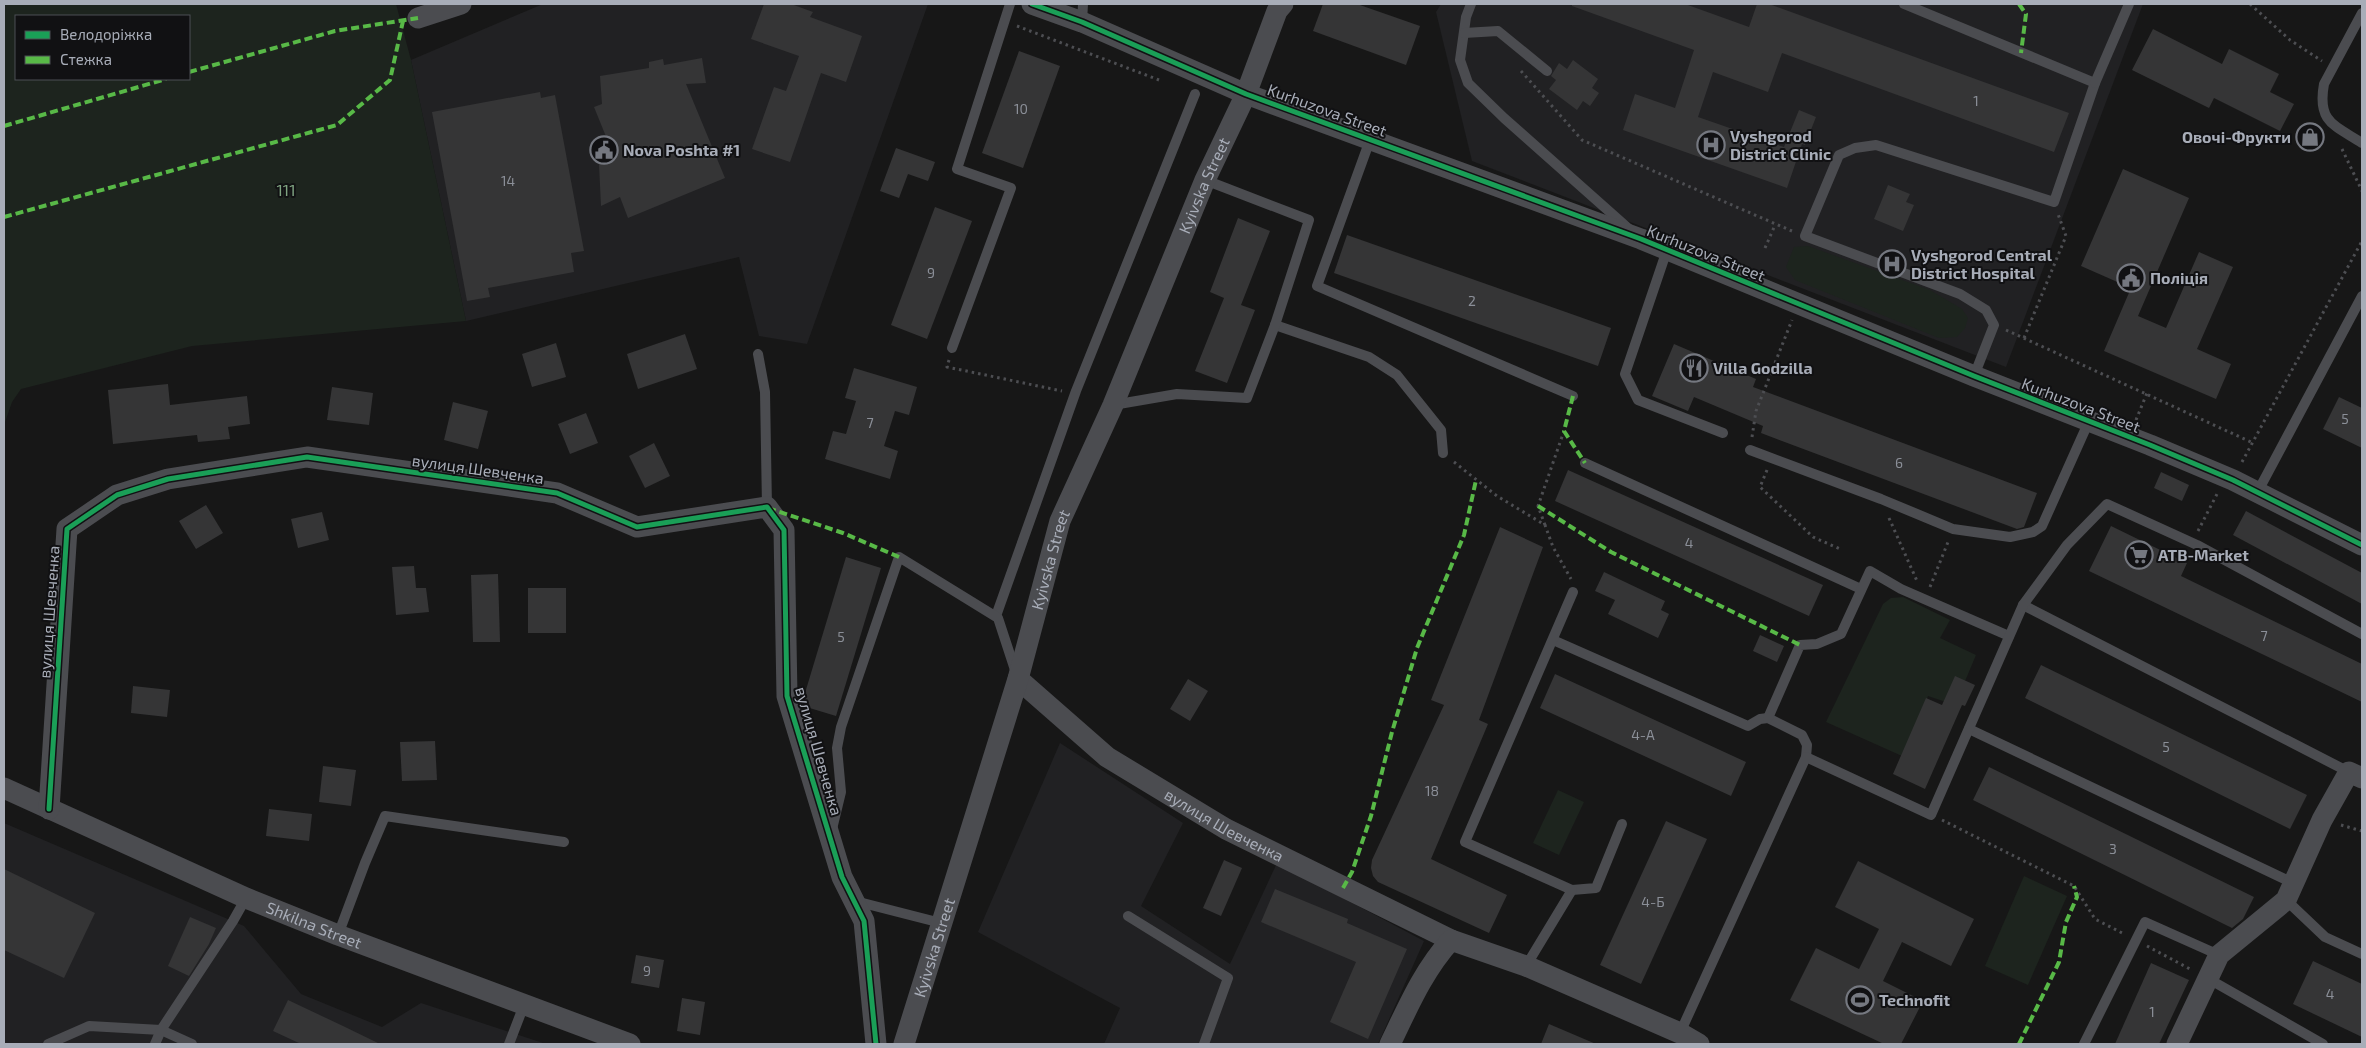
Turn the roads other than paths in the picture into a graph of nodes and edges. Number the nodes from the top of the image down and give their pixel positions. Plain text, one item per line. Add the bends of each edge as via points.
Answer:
1 (461, 4) edge
2 (1010, 4) edge
3 (1032, 4) edge
4 (1283, 4) edge
5 (1471, 4) edge
6 (1904, 4) edge
7 (2129, 4) edge
8 (1083, 13) edge
9 (2362, 13) edge
10 (418, 18) dead end
11 (1464, 33) junction
12 (1547, 72) dead end
13 (2095, 83) junction
14 (1195, 94) road end
15 (1246, 94) junction
16 (1370, 140) junction
17 (2362, 144) edge
18 (1205, 180) junction
19 (1641, 239) junction
20 (1667, 250) junction
21 (2362, 296) edge
22 (1275, 325) junction
23 (952, 346) road end
24 (758, 354) dead end
25 (1974, 376) junction
26 (1573, 396) dead end
27 (1113, 405) junction
28 (2089, 421) junction
29 (1723, 433) dead end
30 (1750, 450) road end
31 (1443, 453) road end
32 (1585, 463) dead end
33 (2257, 493) junction
34 (767, 507) junction
35 (2362, 545) edge
36 (1861, 589) junction
37 (1573, 592) road end
38 (2023, 605) junction
39 (996, 616) junction
40 (2362, 634) edge
41 (2009, 636) junction
42 (1553, 640) junction
43 (1018, 679) junction
44 (1768, 718) junction
45 (1969, 730) junction
46 (1806, 757) junction
47 (2356, 775) edge
48 (4, 788) edge
49 (49, 809) junction
50 (1622, 824) dead end
51 (830, 836) junction
52 (564, 842) dead end
53 (1572, 890) junction
54 (2289, 891) junction
55 (246, 898) junction
56 (852, 900) junction
57 (1128, 916) dead end
58 (941, 923) junction
59 (338, 936) junction
60 (1451, 940) junction
61 (2362, 954) edge
62 (2219, 955) junction
63 (1526, 966) junction
64 (2208, 978) junction
65 (524, 1005) junction
66 (161, 1030) junction
67 (1680, 1033) junction
68 (2320, 1043) edge
69 (48, 1044) edge
70 (155, 1044) edge
71 (192, 1044) edge
72 (509, 1044) edge
73 (630, 1044) edge
74 (876, 1044) edge
75 (904, 1044) edge
76 (1204, 1044) edge
77 (1390, 1044) edge
78 (1699, 1044) edge
79 (2084, 1044) edge
80 (2176, 1044) edge

1 - 10 street
2 - 23 lane via 957,169 1011,188
3 - 8 street, Kurhuzova Street
4 - 15 street, Kyivska Street via 1277,11
5 - 11 lane
6 - 13 lane
7 - 13 lane
8 - 15 street, Kurhuzova Street
9 - 17 lane via 2324,84 2321,97 2329,122
11 - 12 lane via 1498,31
11 - 19 lane via 1460,60 1468,84
13 - 25 lane via 2054,202 1876,145 1838,155 1805,236 1960,294 1986,310 1994,325
14 - 39 lane via 1076,391
15 - 16 street, Kurhuzova Street
15 - 18 street, Kyivska Street
16 - 19 street, Kurhuzova Street
16 - 26 lane via 1317,286
18 - 22 lane via 1309,220
18 - 27 street, Kyivska Street
19 - 20 street, Kurhuzova Street
20 - 25 street, Kurhuzova Street
20 - 29 lane via 1625,374 1638,400
21 - 33 lane
22 - 27 lane via 1247,398 1177,394
22 - 31 lane via 1368,356 1397,375 1441,430
24 - 34 lane via 766,392
25 - 28 street, Kurhuzova Street
27 - 43 street, Kyivska Street via 1060,521
28 - 30 lane via 2042,526 2033,532 2010,536 1953,529
28 - 33 street, Kurhuzova Street
32 - 36 lane
33 - 35 street, Kurhuzova Street
34 - 49 street, вулиця Шевченка via 637,527 557,493 307,457 168,479 117,494 67,529
34 - 51 street, вулиця Шевченка via 784,530 787,696
36 - 41 lane via 1870,571 1901,589
36 - 44 lane via 1841,634 1818,644 1800,645
37 - 42 lane
38 - 40 lane via 2066,545 2107,504 2192,542
38 - 41 lane
38 - 47 lane
39 - 43 lane
39 - 51 lane via 899,557 841,727 837,748 841,792
41 - 45 lane
42 - 44 lane via 1748,726
42 - 53 lane via 1465,842
43 - 58 street, Kyivska Street
43 - 60 street, вулиця Шевченка via 1107,757 1226,829
44 - 46 lane via 1802,734
45 - 46 lane via 1931,815
45 - 54 lane
46 - 67 lane
47 - 54 street via 2322,820
48 - 49 street, Shkilna Street
49 - 55 street, Shkilna Street
50 - 53 lane via 1596,888
51 - 56 street, вулиця Шевченка
52 - 59 lane via 385,816
53 - 63 lane
54 - 61 lane via 2325,937
54 - 62 street
55 - 59 street, Shkilna Street
55 - 66 lane
56 - 58 lane
56 - 74 street, вулиця Шевченка via 864,921
57 - 76 lane via 1228,978
58 - 75 street, Kyivska Street
59 - 65 street, Shkilna Street
60 - 63 street, вулиця Шевченка
60 - 77 street via 1419,983
62 - 64 street
62 - 79 lane via 2145,922
63 - 67 street, вулиця Шевченка
64 - 68 lane
64 - 80 street
65 - 72 lane
65 - 73 street, Shkilna Street
66 - 69 lane via 89,1026
66 - 70 lane
66 - 71 lane
67 - 78 street, вулиця Шевченка

